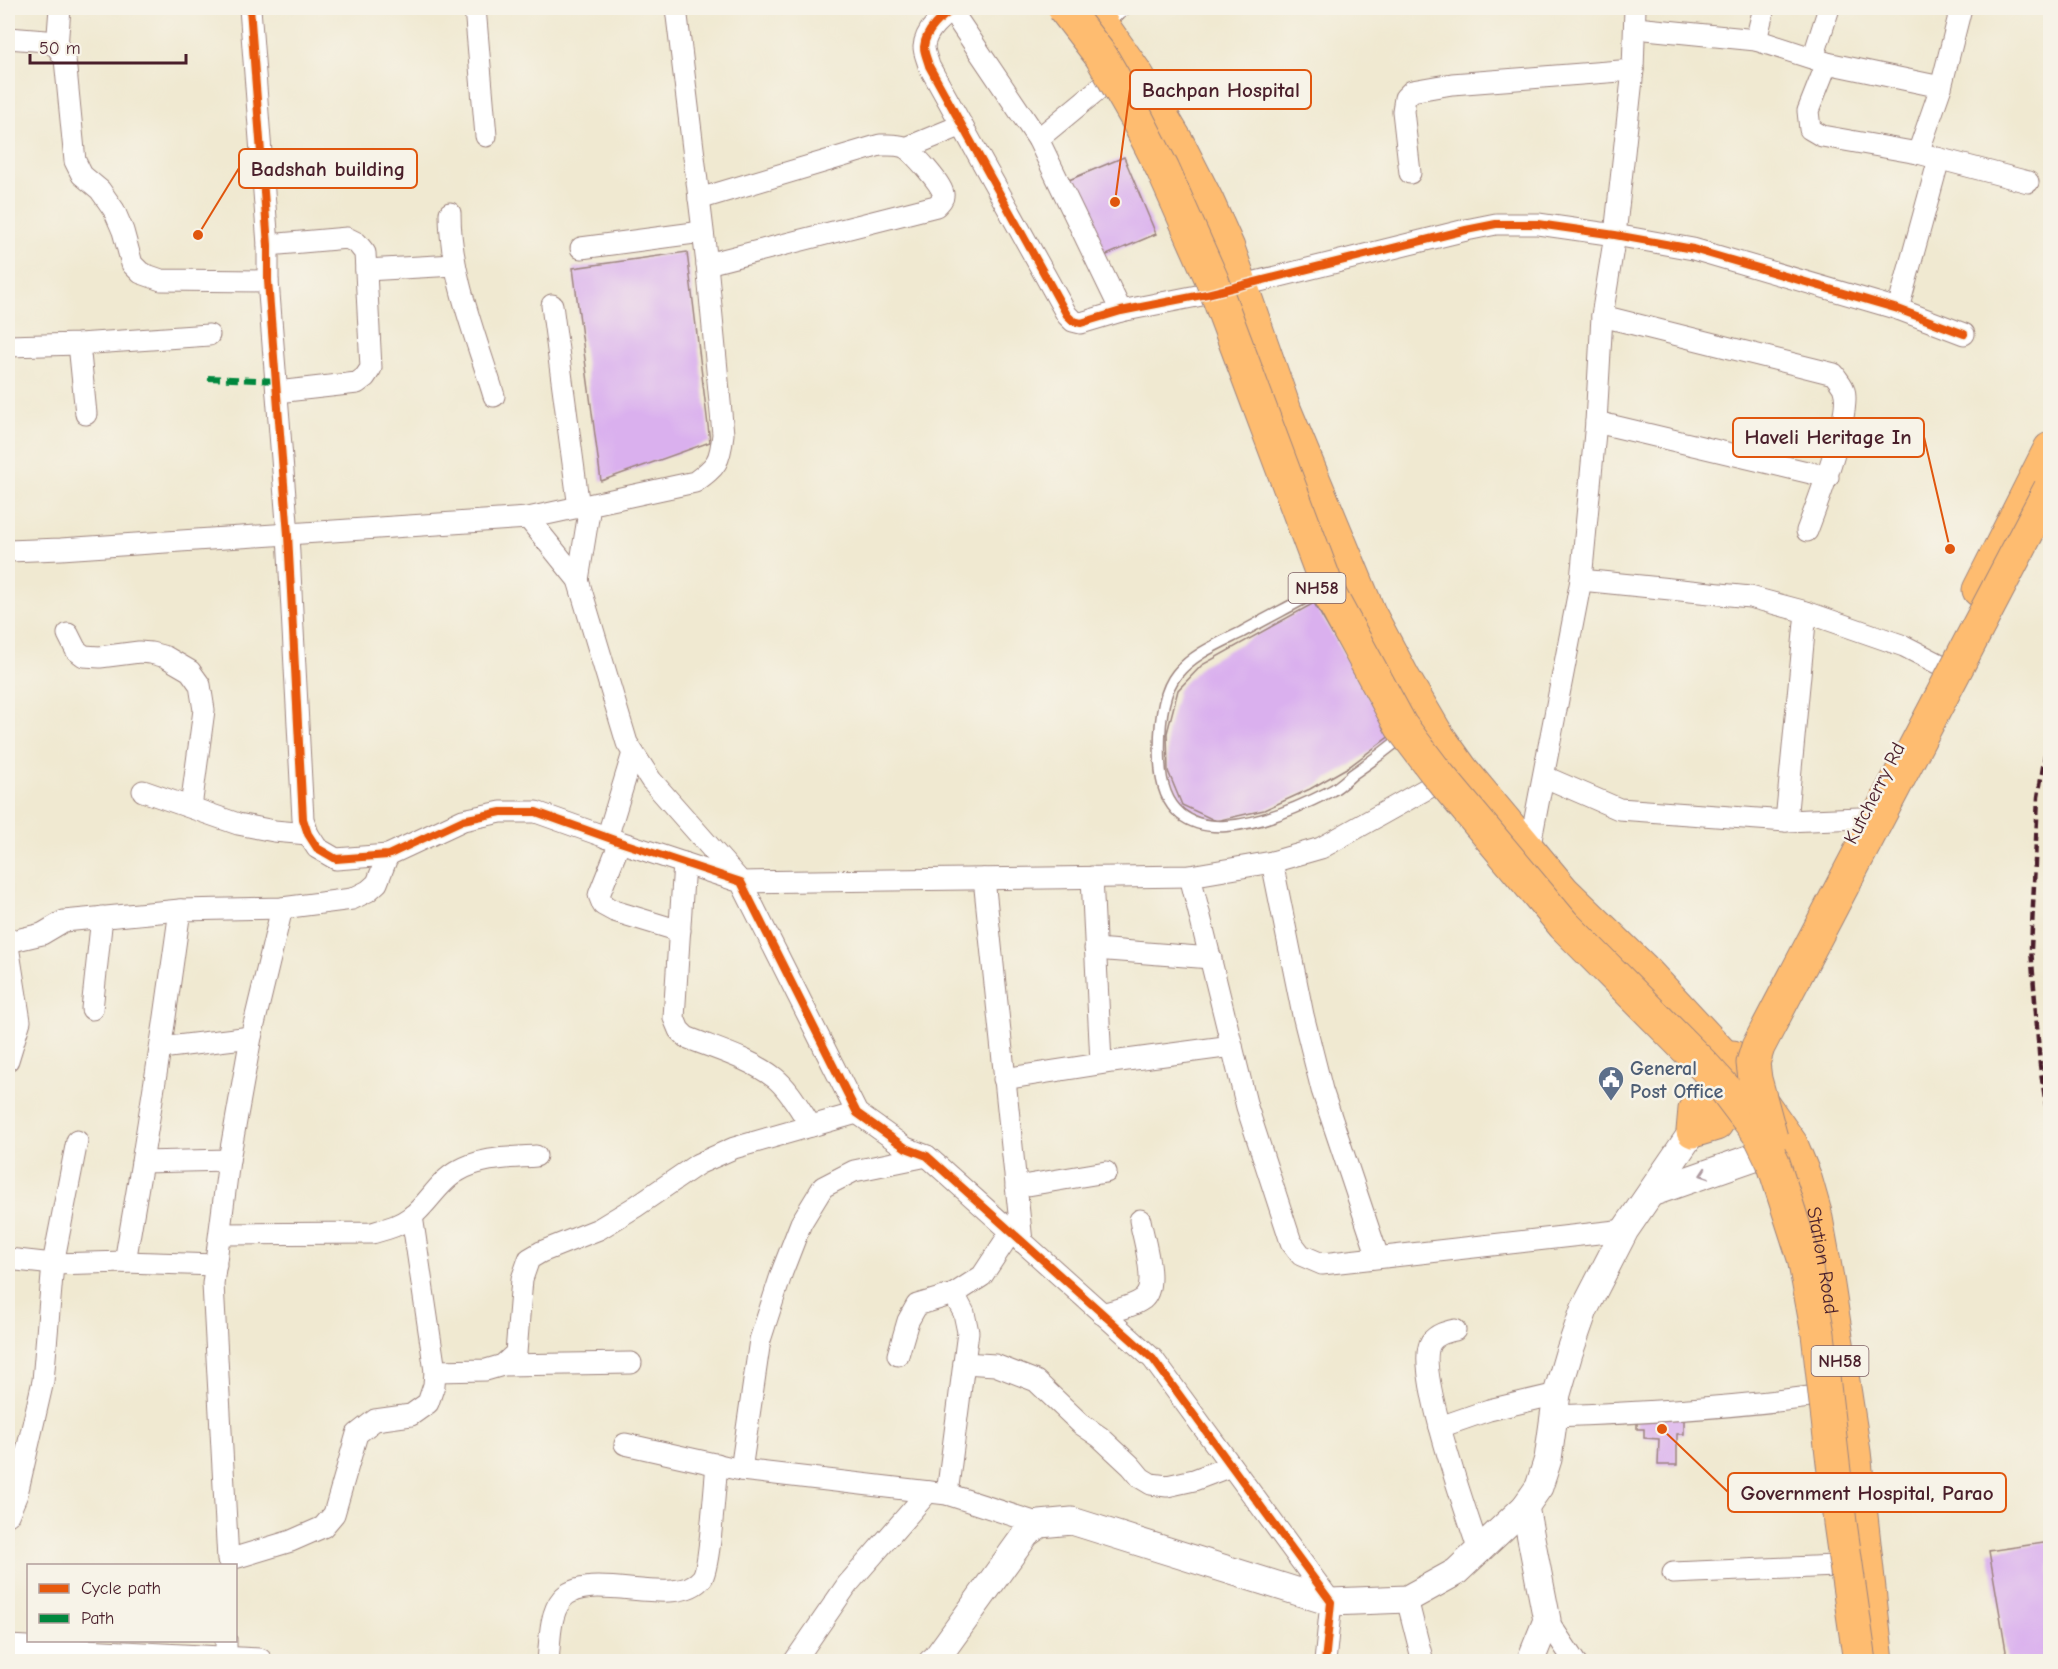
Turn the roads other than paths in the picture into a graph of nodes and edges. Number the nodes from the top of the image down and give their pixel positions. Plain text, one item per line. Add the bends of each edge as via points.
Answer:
1 (60, 8) edge
2 (250, 8) edge
3 (475, 8) edge
4 (676, 8) edge
5 (1054, 8) edge
6 (1064, 8) edge
7 (1764, 8) edge
8 (1829, 8) edge
9 (1959, 8) edge
10 (952, 9) edge
11 (1097, 10) edge
12 (1636, 18) edge
13 (8, 38) edge
14 (1756, 40) junction
15 (57, 47) junction
16 (1820, 60) junction
17 (1633, 70) junction
18 (1107, 82) junction
19 (1941, 87) junction
20 (962, 125) junction
21 (486, 136) dead end
22 (1038, 139) junction
23 (906, 148) junction
24 (1918, 153) junction
25 (1940, 159) junction
26 (1410, 173) dead end
27 (2028, 182) dead end
28 (699, 199) junction
29 (450, 213) dead end
30 (702, 232) junction
31 (1615, 235) junction
32 (268, 244) junction
33 (581, 248) dead end
34 (707, 264) junction
35 (455, 265) junction
36 (366, 270) junction
37 (268, 281) junction
38 (1242, 285) junction
39 (1207, 294) junction
40 (552, 305) dead end
41 (1898, 309) junction
42 (1121, 311) junction
43 (1602, 316) junction
44 (1964, 334) dead end
45 (209, 335) dead end
46 (79, 344) junction
47 (8, 345) edge
48 (277, 393) junction
49 (494, 396) dead end
50 (86, 414) dead end
51 (1596, 422) junction
52 (2050, 450) edge
53 (1828, 477) junction
54 (2050, 489) edge
55 (585, 507) junction
56 (2050, 514) edge
57 (528, 518) junction
58 (1807, 531) dead end
59 (288, 535) junction
60 (8, 551) edge
61 (578, 580) junction
62 (1581, 580) junction
63 (1318, 591) junction
64 (1806, 612) junction
65 (68, 634) dead end
66 (1941, 665) junction
67 (1400, 739) junction
68 (633, 753) junction
69 (1447, 777) junction
70 (1545, 777) junction
71 (143, 790) dead end
72 (191, 807) junction
73 (1860, 818) junction
74 (1786, 821) junction
75 (308, 834) junction
76 (614, 840) junction
77 (1530, 850) junction
78 (388, 855) junction
79 (1272, 862) junction
80 (684, 863) junction
81 (1190, 876) junction
82 (1092, 877) junction
83 (984, 879) junction
84 (741, 882) junction
85 (282, 908) junction
86 (180, 910) junction
87 (102, 917) junction
88 (680, 931) junction
89 (8, 944) edge
90 (1095, 949) junction
91 (1210, 958) junction
92 (92, 1009) dead end
93 (252, 1037) junction
94 (1232, 1046) junction
95 (161, 1048) junction
96 (8, 1060) edge
97 (1101, 1063) junction
98 (1738, 1070) junction
99 (1004, 1079) junction
100 (1719, 1098) junction
101 (1763, 1110) junction
102 (857, 1113) junction
103 (811, 1126) junction
104 (1693, 1131) joint
105 (77, 1141) dead end
106 (1791, 1144) junction
107 (536, 1156) dead end
108 (927, 1156) junction
109 (1757, 1156) junction
110 (229, 1160) junction
111 (142, 1162) junction
112 (1107, 1172) dead end
113 (1016, 1187) junction
114 (1651, 1193) junction
115 (412, 1216) junction
116 (1140, 1220) dead end
117 (1626, 1230) junction
118 (220, 1234) junction
119 (1017, 1237) junction
120 (1378, 1257) junction
121 (8, 1259) edge
122 (124, 1262) junction
123 (53, 1264) junction
124 (216, 1265) junction
125 (954, 1294) junction
126 (1102, 1314) junction
127 (1455, 1330) dead end
128 (898, 1355) dead end
129 (632, 1363) dead end
130 (964, 1363) junction
131 (503, 1365) junction
132 (435, 1371) junction
133 (1817, 1396) junction
134 (1555, 1405) junction
135 (1440, 1427) junction
136 (625, 1444) dead end
137 (717, 1464) junction
138 (1231, 1466) junction
139 (741, 1470) junction
140 (938, 1493) junction
141 (1525, 1507) junction
142 (8, 1515) edge
143 (1040, 1524) junction
144 (1479, 1551) junction
145 (228, 1563) edge
146 (1836, 1566) junction
147 (1673, 1573) dead end
148 (1407, 1599) junction
149 (1331, 1602) junction
150 (1546, 1620) junction
151 (8, 1649) edge
152 (226, 1650) edge
153 (169, 1659) edge
154 (259, 1662) edge
155 (548, 1662) edge
156 (794, 1662) edge
157 (932, 1662) edge
158 (1325, 1662) edge
159 (1423, 1662) edge
160 (1530, 1662) edge
161 (1575, 1662) edge
162 (1848, 1662) edge
163 (1860, 1662) edge
164 (1870, 1662) edge
165 (1877, 1662) edge

1 - 15 street
2 - 32 street
3 - 21 street
4 - 28 street
5 - 18 highway, NH58
6 - 163 highway, bridge via 1101,56 1163,170 1212,280 1330,595 1401,726 1564,925 1726,1090 1760,1135 1773,1162 1804,1258 1818,1334
7 - 14 street
8 - 16 street
9 - 19 street
10 - 20 street via 933,26 924,47 929,66
10 - 22 street
11 - 38 highway, NH58 via 1177,142 1208,201
11 - 101 highway via 1130,82 1171,153 1211,242 1324,540 1406,708 1507,842 1579,923
12 - 14 street
12 - 17 street
13 - 15 street via 46,41
14 - 16 street
15 - 37 street via 65,59 75,161 82,175 100,190 114,210 132,264 141,273 161,280
16 - 19 street
16 - 24 street via 1808,111 1810,129 1821,136
17 - 26 street via 1452,84 1412,91 1405,98 1403,111
17 - 31 street
18 - 22 street
18 - 39 highway, NH58 via 1148,160
19 - 24 street
20 - 23 street
20 - 42 street via 1067,315 1081,323
22 - 42 street
23 - 28 street via 894,144 880,146
23 - 34 street via 939,184 943,193 936,206
24 - 25 street
25 - 27 street
25 - 41 street
28 - 30 street
29 - 35 street
30 - 33 street
30 - 34 street
31 - 38 street via 1538,224 1496,224
31 - 41 street via 1693,249
31 - 43 street
32 - 36 street via 346,238 357,243 365,254
32 - 37 street
34 - 55 street via 723,434 714,468 695,482
35 - 36 street
35 - 49 street
36 - 48 street via 371,368 365,377 357,383
37 - 48 street
38 - 39 street
38 - 69 highway, NH58 via 1285,411 1369,613 1437,735
39 - 42 street
39 - 63 highway, NH58
40 - 55 street
41 - 44 street
43 - 51 street
43 - 53 street via 1834,374 1845,391 1844,409
45 - 46 street
46 - 47 street
46 - 50 street
48 - 59 street
51 - 53 street
51 - 62 street
52 - 66 highway, Kutcherry Rd
53 - 58 street
54 - 101 highway, bridge via 1758,1047 1753,1063
55 - 57 street
55 - 61 street
56 - 98 highway via 1778,1034
57 - 59 street
57 - 61 street
59 - 60 street
59 - 75 street via 303,819
61 - 68 street
62 - 64 street via 1750,597
62 - 70 street
63 - 67 highway, NH58
63 - 67 lane via 1202,653 1177,674 1166,697 1159,736 1160,773 1169,801 1187,820 1209,826 1233,826 1268,818 1333,790
64 - 66 street via 1905,646
64 - 74 street
65 - 72 street via 84,656 151,653 190,671 200,685 204,710
66 - 73 highway, Kutcherry Rd
67 - 69 highway, NH58
68 - 76 street
68 - 84 street via 651,780
69 - 77 highway, NH58
69 - 79 street via 1321,848
69 - 100 highway, NH58 via 1496,862
70 - 74 street via 1619,809
70 - 77 street
71 - 72 street
72 - 75 street via 238,824
73 - 74 street
73 - 98 highway, Kutcherry Rd via 1764,1009
75 - 78 street via 317,848 336,859
76 - 78 street via 536,812 501,812 463,820
76 - 80 street
76 - 88 street via 599,895 603,905
77 - 98 highway, NH58 via 1563,891
78 - 85 street via 377,883 352,899
79 - 81 street
79 - 120 street via 1322,1089
80 - 84 street
80 - 88 street
81 - 82 street
81 - 91 street
82 - 83 street
82 - 90 street
83 - 84 street
83 - 99 street
84 - 102 street
85 - 86 street
85 - 93 street
86 - 87 street
86 - 95 street
87 - 89 street via 64,921 42,934
87 - 92 street
88 - 103 street via 675,1018 680,1030 686,1037 756,1066 776,1079
89 - 96 street via 20,1021
90 - 91 street
90 - 97 street
91 - 94 street
93 - 95 street
93 - 110 street
94 - 97 street
94 - 120 street via 1247,1107 1291,1242 1301,1255 1322,1264
95 - 111 street
97 - 99 street
98 - 100 highway
98 - 106 highway, Station Road / NH58
99 - 113 street
100 - 104 highway via 1716,1124
100 - 109 highway, Station Road / NH58
101 - 164 highway, bridge via 1813,1248 1830,1345
102 - 103 street
102 - 108 street via 906,1148
103 - 131 street via 734,1148 698,1164 599,1229 529,1259 522,1279 516,1353
104 - 114 street
105 - 123 street
106 - 109 street
106 - 165 highway, Station Road / NH58 via 1815,1213 1828,1284 1854,1452
107 - 115 street via 494,1159 455,1172
108 - 119 street
108 - 139 street via 854,1171 822,1186 801,1223 760,1340
109 -> 114 street
109 - 133 highway, Station Road / NH58 via 1787,1227 1804,1298
110 - 111 street
110 - 118 street
111 - 122 street
112 - 113 street
113 - 119 street
114 - 117 street
115 - 118 street via 372,1233
115 - 132 street
116 - 126 street via 1150,1288 1144,1298
117 - 120 street
117 - 134 street via 1584,1310
118 - 124 street
119 - 125 street via 982,1276
119 - 126 street
121 - 123 street
122 - 123 street
122 - 124 street
123 - 142 street via 43,1381 17,1494
124 - 145 street via 213,1284
125 - 128 street via 917,1305
125 - 130 street via 968,1332
126 - 138 street via 1153,1359
127 - 135 street via 1439,1334 1430,1343 1427,1356
129 - 131 street
130 - 138 street via 995,1365 1036,1381 1151,1484 1167,1486 1194,1480
130 - 140 street
131 - 132 street via 486,1370
132 - 145 street via 428,1403 411,1415 375,1420 357,1434 334,1514 323,1527
133 - 134 street via 1669,1412
133 - 146 highway, Station Road / NH58
134 - 135 street via 1489,1410
134 - 141 street via 1548,1459 1539,1486
135 - 144 street
136 - 137 street
137 - 139 street
137 - 155 street via 704,1577 691,1587 674,1591 589,1588 570,1593 561,1600 554,1616
138 - 149 street
139 - 140 street
140 - 143 street
140 - 156 street via 847,1585
141 - 144 street
141 - 150 street
143 - 149 street via 1072,1521
143 - 157 street via 1026,1534
144 - 148 street via 1456,1572
146 - 147 street
146 - 162 highway, Station Road / NH58
148 - 149 street
148 - 159 street
149 - 158 street
150 - 160 street
150 - 161 street
151 - 153 street
152 - 153 street
152 - 154 street

